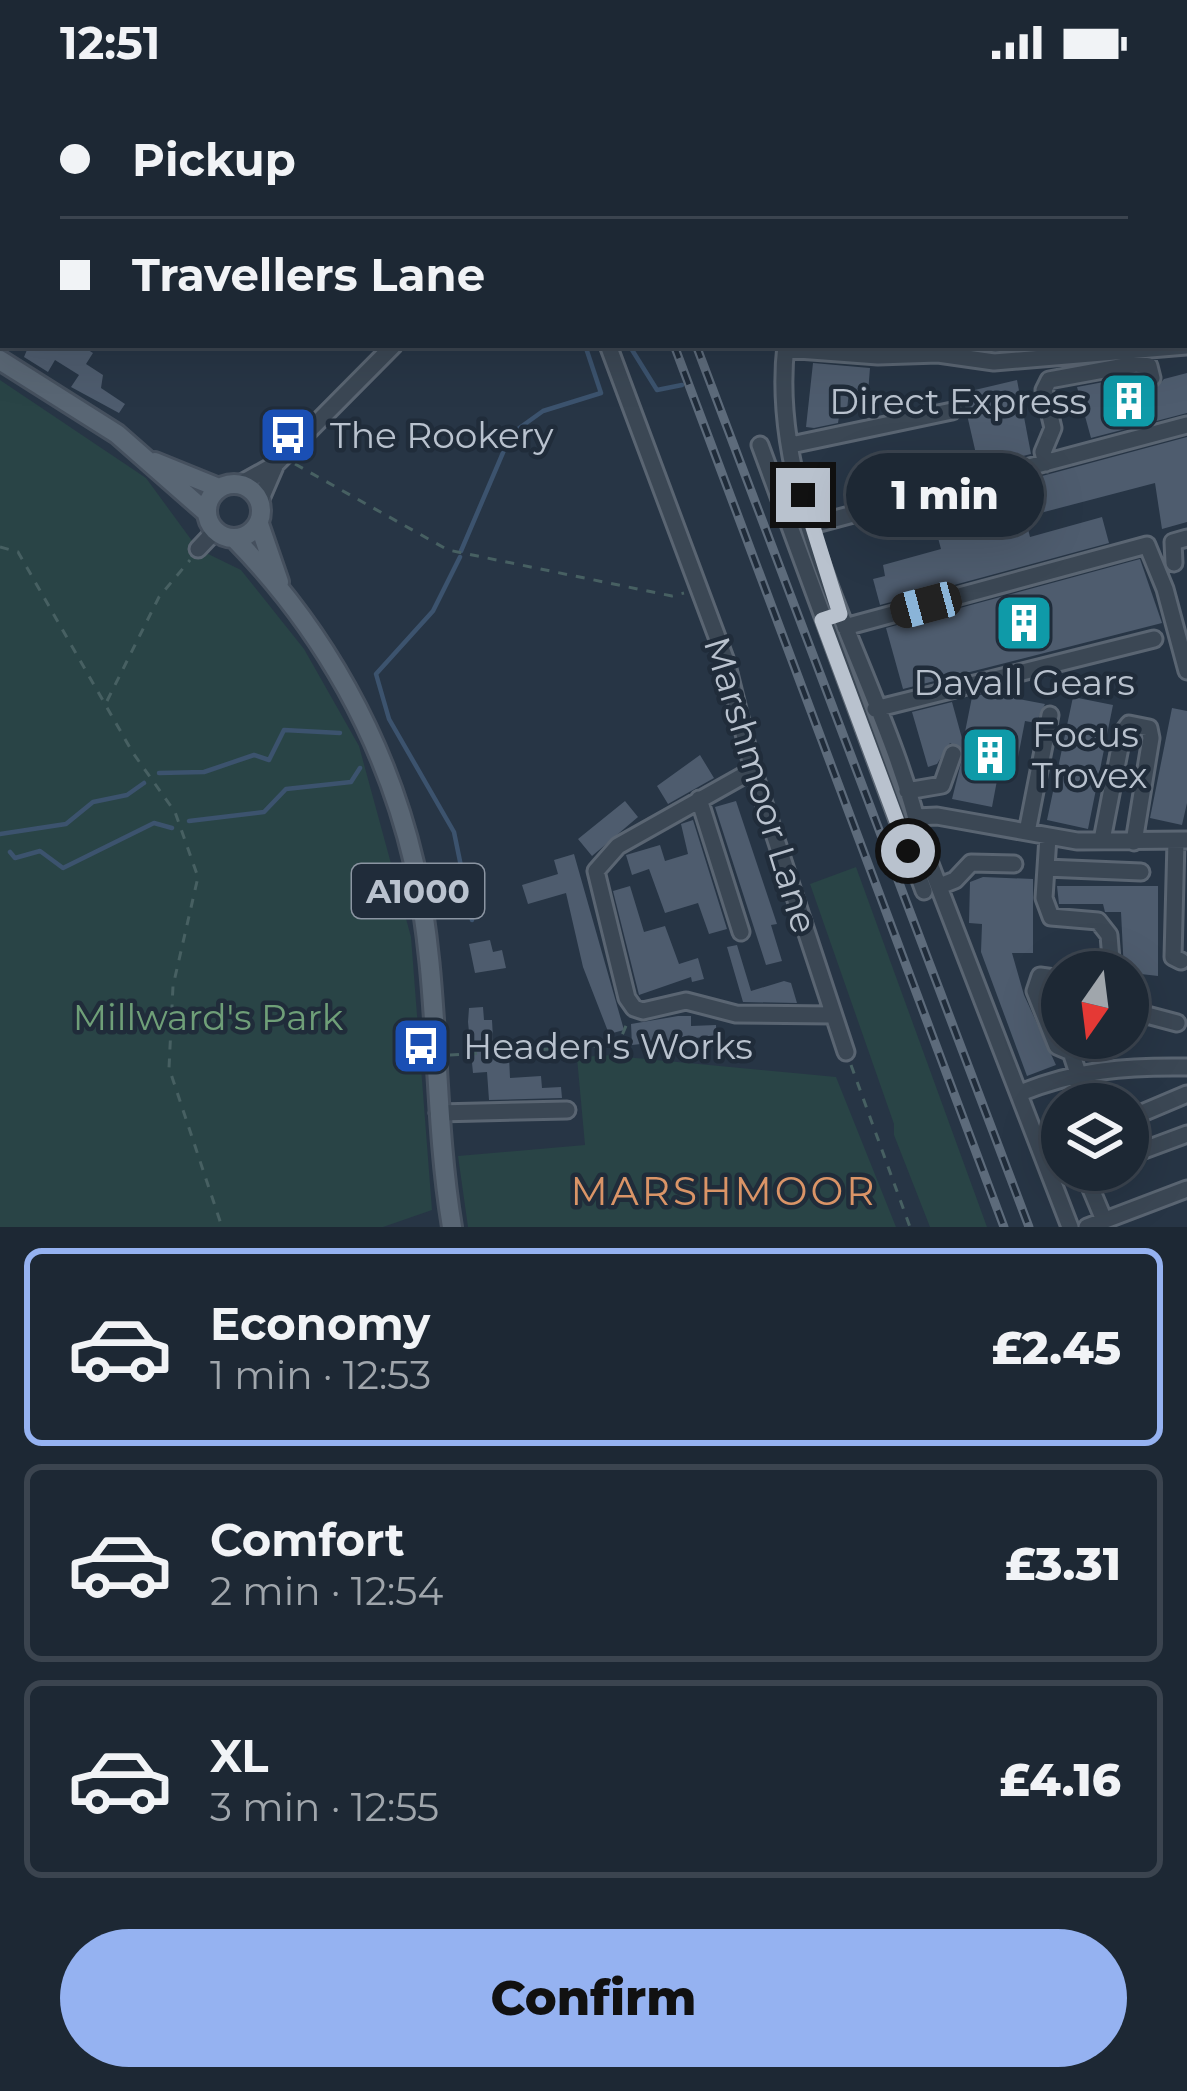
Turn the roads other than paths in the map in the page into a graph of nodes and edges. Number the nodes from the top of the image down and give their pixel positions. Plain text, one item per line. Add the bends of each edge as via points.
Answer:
1 (391, 348) edge
2 (609, 348) edge
3 (786, 348) edge
4 (796, 348) edge
5 (1133, 348) edge
6 (938, 350) edge
7 (1058, 351) edge
8 (0, 360) edge
9 (1152, 378) dead end
10 (952, 411) dead end
11 (1187, 425) edge
12 (760, 445) dead end
13 (791, 445) junction
14 (140, 455) junction
15 (284, 462) junction
16 (1046, 463) junction
17 (240, 484) junction
18 (219, 488) junction
19 (260, 501) junction
20 (211, 522) junction
21 (259, 524) junction
22 (812, 526) junction
23 (1187, 538) edge
24 (235, 539) junction
25 (198, 549) road end
26 (1181, 561) edge
27 (1156, 568) junction
28 (281, 586) junction
29 (822, 620) junction
30 (843, 621) junction
31 (1154, 639) dead end
32 (1187, 671) edge
33 (875, 709) junction
34 (1050, 715) dead end
35 (953, 754) dead end
36 (753, 770) junction
37 (901, 774) junction
38 (883, 780) junction
39 (908, 791) junction
40 (699, 799) junction
41 (916, 817) junction
42 (1027, 832) junction
43 (1048, 837) junction
44 (1181, 840) edge
45 (1102, 841) junction
46 (1134, 842) junction
47 (1014, 864) dead end
48 (1046, 868) junction
49 (1141, 872) dead end
50 (932, 889) junction
51 (741, 932) dead end
52 (1110, 951) edge
53 (1181, 961) dead end
54 (1041, 976) edge
55 (1041, 1006) edge
56 (833, 1015) junction
57 (1149, 1015) edge
58 (1178, 1023) dead end
59 (846, 1052) road end
60 (1077, 1059) edge
61 (1187, 1067) edge
62 (1077, 1072) junction
63 (1081, 1083) edge
64 (1020, 1093) junction
65 (1187, 1094) edge
66 (567, 1110) dead end
67 (1149, 1110) edge
68 (438, 1113) junction
69 (1187, 1134) edge
70 (1149, 1148) edge
71 (1187, 1189) edge
72 (1089, 1191) edge
73 (1095, 1224) edge
74 (452, 1227) edge
75 (1070, 1227) edge

1 - 15 street
2 - 36 street, Marshmoor Lane via 726,661
3 - 13 street
4 - 6 street via 878,356
5 - 7 street
6 - 7 street via 994,362
8 - 14 main road
9 - 16 street via 1149,366 1136,364 1049,380 1044,390 1054,428 1042,452
10 - 13 street
11 - 16 street
12 - 29 street
13 - 22 street
14 - 18 main road
14 - 20 main road
15 - 17 street
15 - 19 street
16 - 22 street
17 - 18 main road
17 - 19 main road
18 - 20 main road
19 - 21 main road
20 - 24 main road
20 - 25 street
21 - 24 main road
21 - 28 main road, A1000
22 - 30 street
23 - 26 street via 1171,546
24 - 28 main road, A1000
26 - 27 street
27 - 30 street via 1141,545
27 - 32 street
28 - 68 main road, A1000 via 363,713 393,793 423,920
29 - 30 street
29 - 38 street
30 - 33 street
31 - 33 street
33 - 37 street
34 - 42 street
35 - 39 street via 942,784
36 - 40 street
36 - 56 street, Marshmoor Lane
37 - 38 street
37 - 39 street
38 - 50 street
39 - 41 street
40 - 51 street
40 - 56 street via 618,846 596,871 634,1008 686,1001 736,1014
41 - 42 street
41 - 50 street
42 - 43 street
43 - 45 street
43 - 48 street
44 - 46 street
44 - 53 street via 1173,957
45 - 46 street
45 - 46 street via 1123,732 1139,723 1151,738
47 - 50 street via 971,863
48 - 49 street
48 - 52 street via 1051,917 1098,921
50 - 64 street
54 - 55 street
56 - 59 street, Marshmoor Lane
57 - 58 street
60 - 62 street
61 - 62 street
62 - 63 street
62 - 64 street
64 - 75 street
65 - 67 street
66 - 68 street
68 - 74 main road, A1000
69 - 70 street
71 - 73 street
72 - 73 street

